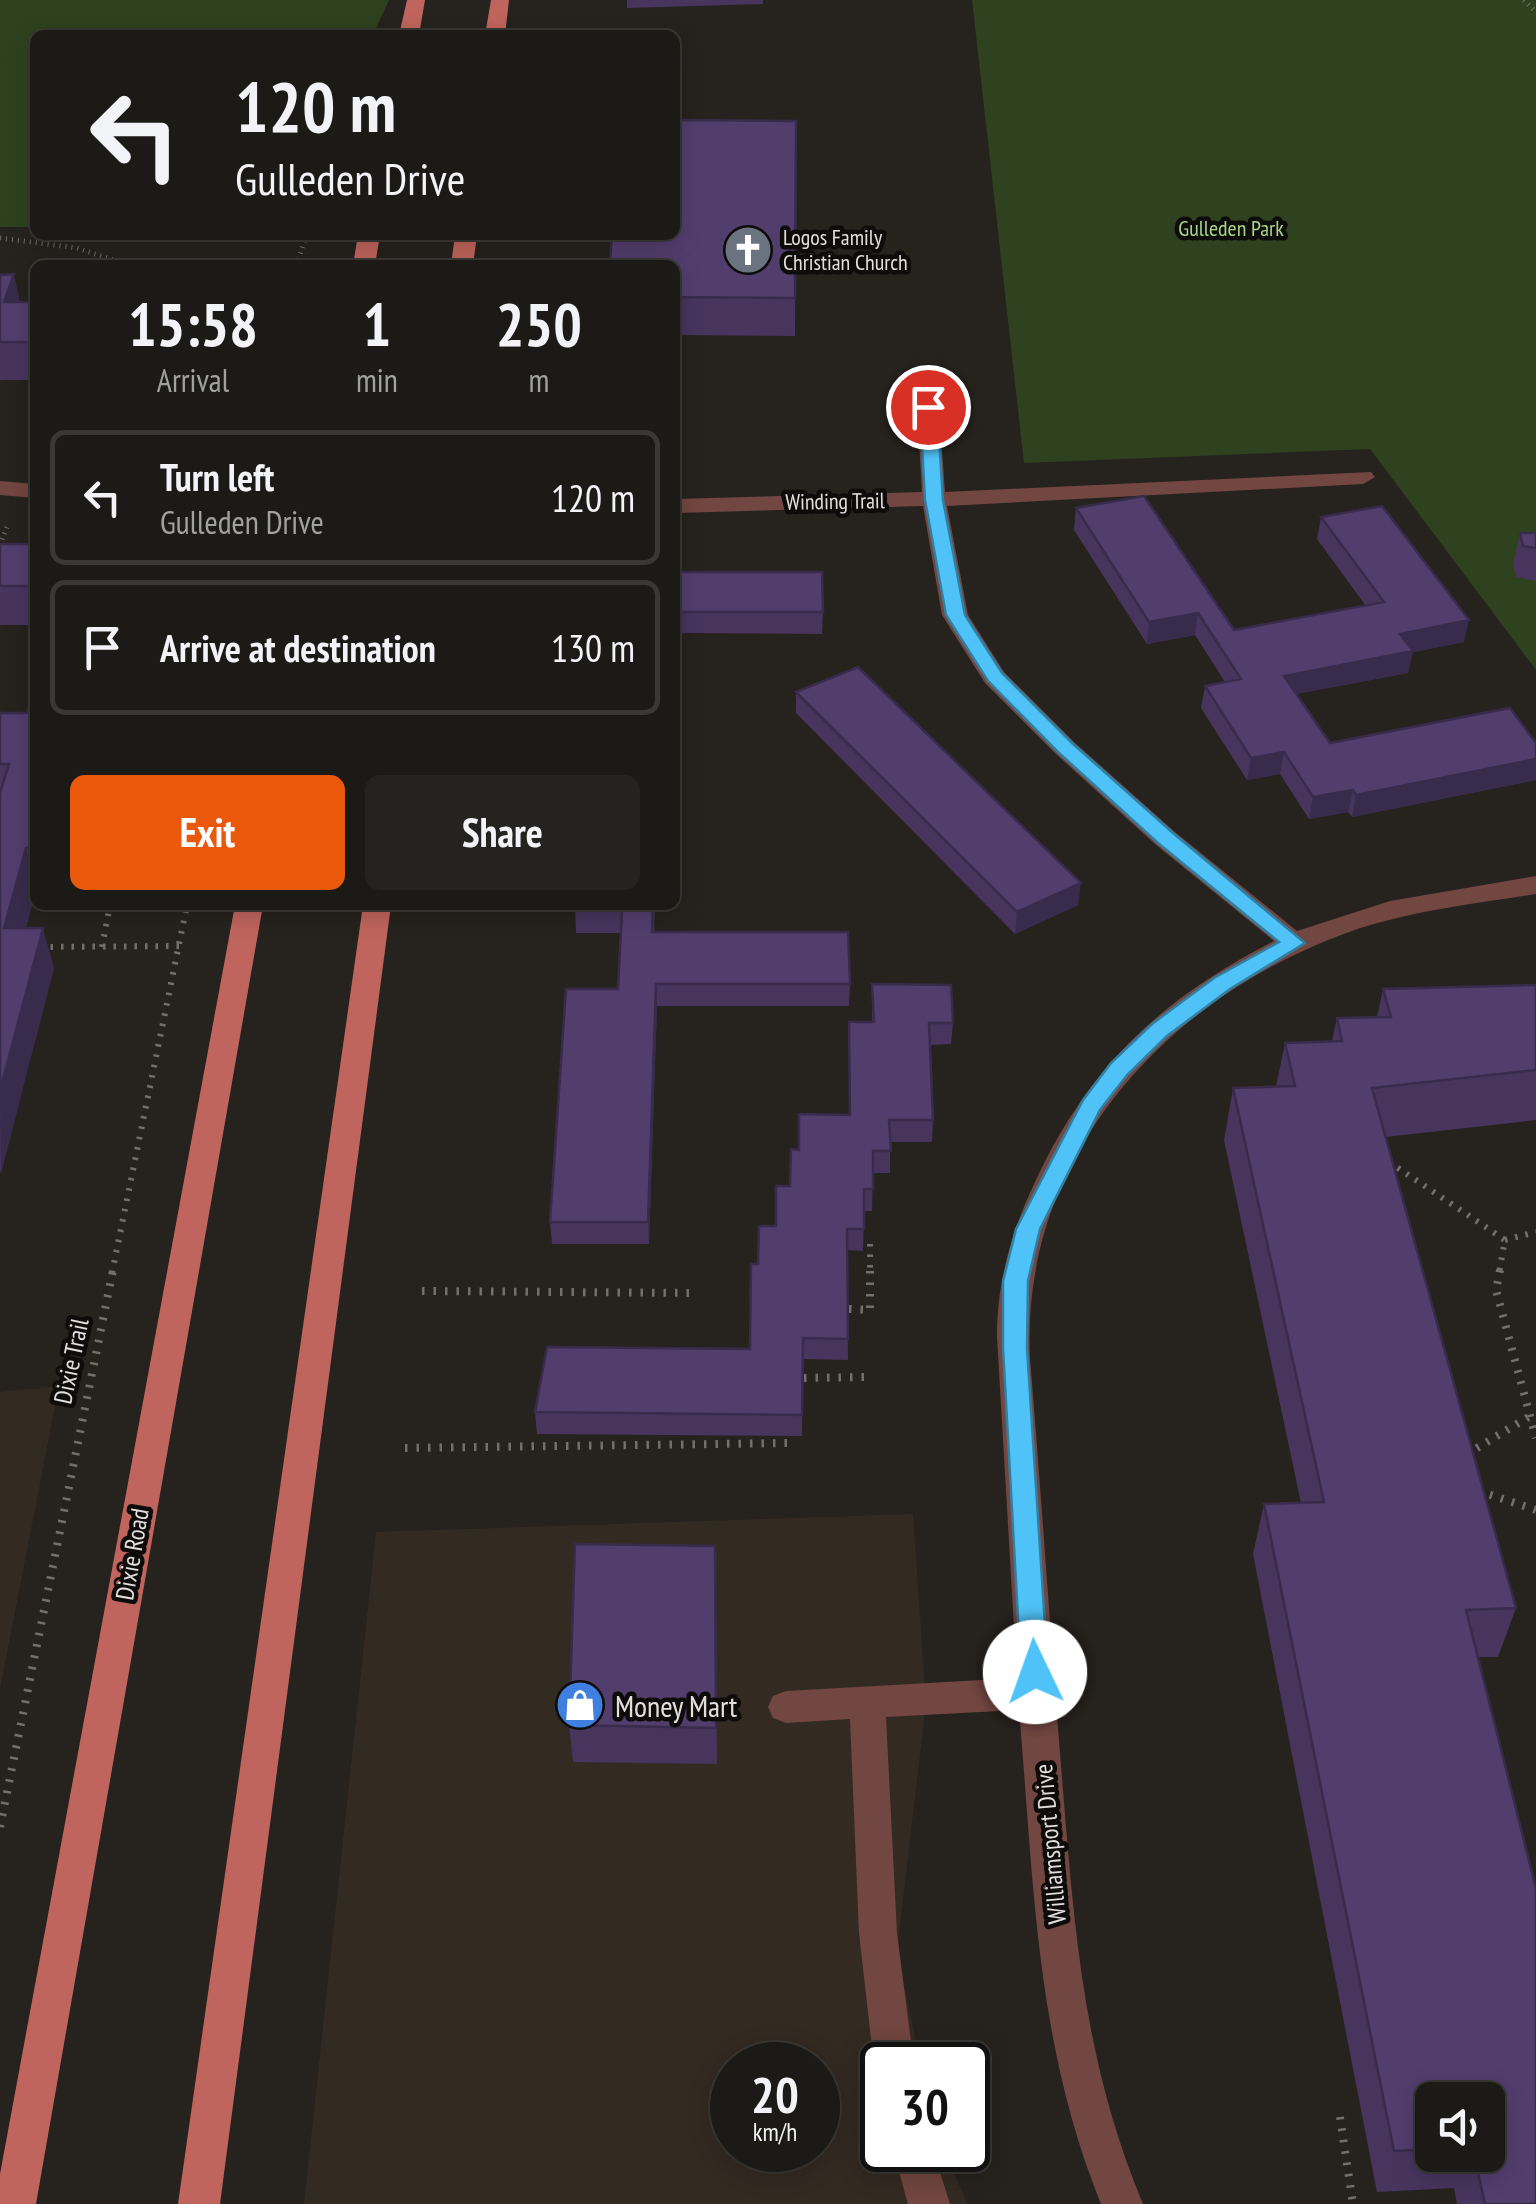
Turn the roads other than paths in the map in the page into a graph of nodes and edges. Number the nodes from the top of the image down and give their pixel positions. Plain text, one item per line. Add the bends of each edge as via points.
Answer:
1 (416, 0) edge
2 (500, 0) edge
3 (411, 30) edge
4 (496, 30) edge
5 (928, 407) dead end
6 (1363, 478) dead end
7 (0, 488) edge
8 (30, 491) edge
9 (934, 500) junction
10 (680, 506) edge
11 (1536, 884) edge
12 (248, 910) edge
13 (376, 910) edge
14 (1294, 943) junction
15 (1036, 1693) junction
16 (868, 1703) junction
17 (786, 1708) dead end
18 (891, 2042) edge
19 (920, 2172) edge
20 (15, 2204) edge
21 (199, 2204) edge
22 (929, 2204) edge
23 (1122, 2204) edge

1 - 3 main road
2 - 4 main road
5 - 9 street
6 - 9 street, Winding Trail
7 - 8 street
9 - 10 street, Winding Trail
9 - 14 street via 956,615 994,677 1165,838
11 - 14 street, Williamsport Drive via 1410,904
12 - 20 main road, Dixie Road
13 - 21 main road
14 - 15 street, Williamsport Drive via 1222,984 1119,1069 1091,1106 1028,1229 1016,1281 1015,1348
15 - 16 street
15 - 23 street, Williamsport Drive via 1069,2044
16 - 17 street
16 - 18 street via 878,1932
19 - 22 street

